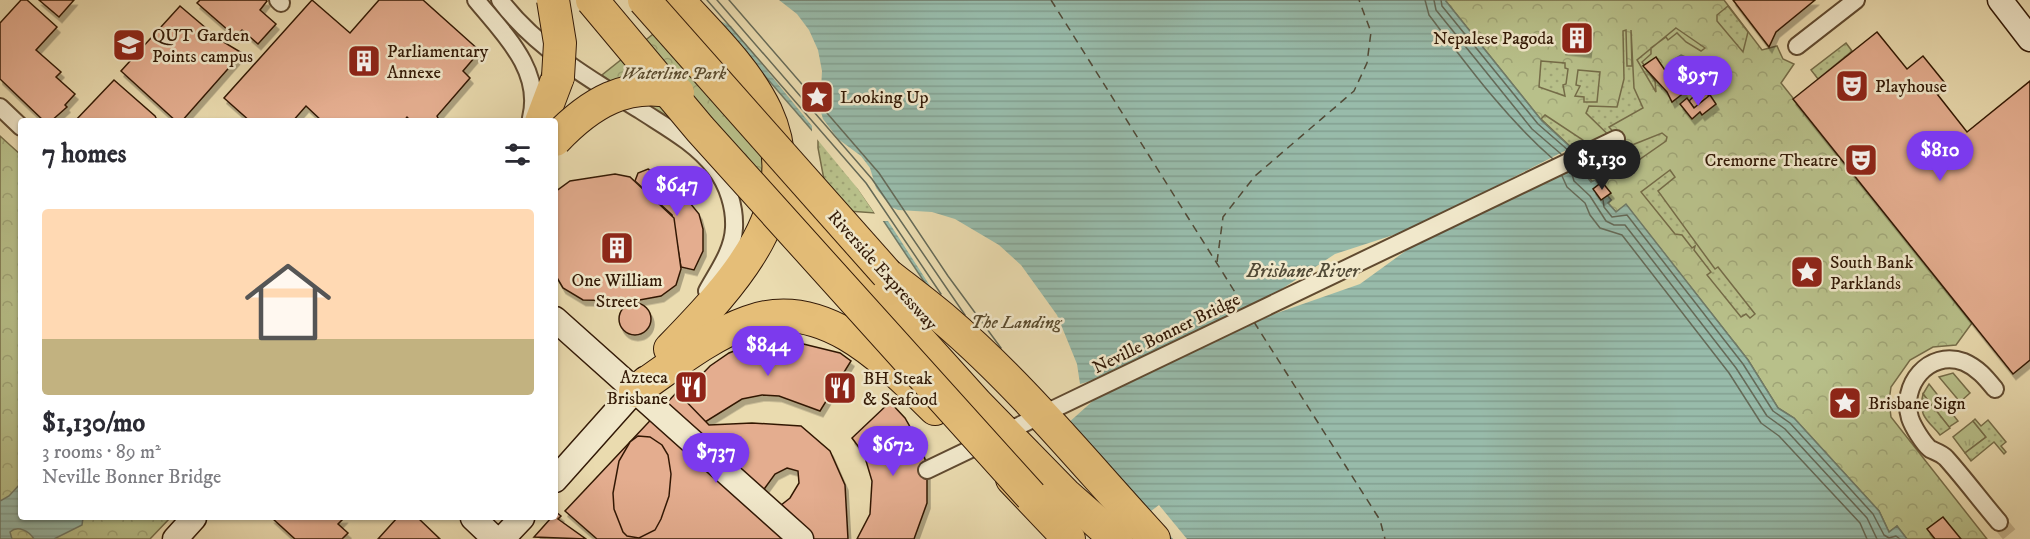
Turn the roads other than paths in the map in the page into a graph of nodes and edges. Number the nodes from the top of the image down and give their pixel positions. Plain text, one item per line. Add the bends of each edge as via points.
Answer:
1 (476, 0) edge
2 (500, 0) edge
3 (553, 0) edge
4 (592, 0) edge
5 (644, 0) edge
6 (678, 0) edge
7 (1856, 0) edge
8 (2000, 0) edge
9 (2020, 0) edge
10 (2030, 12) edge
11 (2030, 39) edge
12 (1797, 46) dead end
13 (0, 107) edge
14 (531, 118) edge
15 (543, 118) edge
16 (18, 123) edge
17 (558, 137) edge
18 (1616, 139) dead end
19 (887, 274) junction
20 (558, 322) edge
21 (670, 349) junction
22 (1995, 389) dead end
23 (635, 391) junction
24 (927, 470) dead end
25 (558, 477) edge
26 (1031, 496) junction
27 (192, 520) edge
28 (475, 520) edge
29 (520, 520) edge
30 (1996, 526) tunnel mouth
31 (175, 539) edge
32 (495, 539) edge
33 (502, 539) edge
34 (801, 539) edge
35 (1069, 539) edge
36 (1116, 539) edge
37 (1123, 539) edge
38 (1154, 539) edge

1 - 14 street via 527,70 534,99
2 - 21 street via 555,52 693,146 716,169 725,185 734,219 731,246
3 - 15 highway, bridge via 561,43 558,77
4 - 26 highway, bridge via 700,129
5 - 19 highway, Riverside Expressway, bridge
6 - 21 highway via 720,47 766,111 774,141 775,194 763,232 732,280
7 - 12 street
8 - 11 street
9 - 10 street
13 - 16 street
17 - 36 highway, bridge via 597,103 635,89 678,93 717,114 977,404 1065,494
18 - 24 street, Neville Bonner Bridge
19 - 37 highway, Riverside Expressway
19 - 38 highway via 945,320 1037,409
20 - 23 street
21 - 23 street
22 - 30 street via 1979,371 1959,361 1940,361 1921,371 1911,386 1908,406 1912,423 1930,448 1943,455
23 - 25 street
23 - 26 highway, bridge via 704,344 750,321 797,317 825,324 846,333 893,369
23 - 34 street
26 - 35 highway
27 - 31 street
28 - 32 street
29 - 33 street

